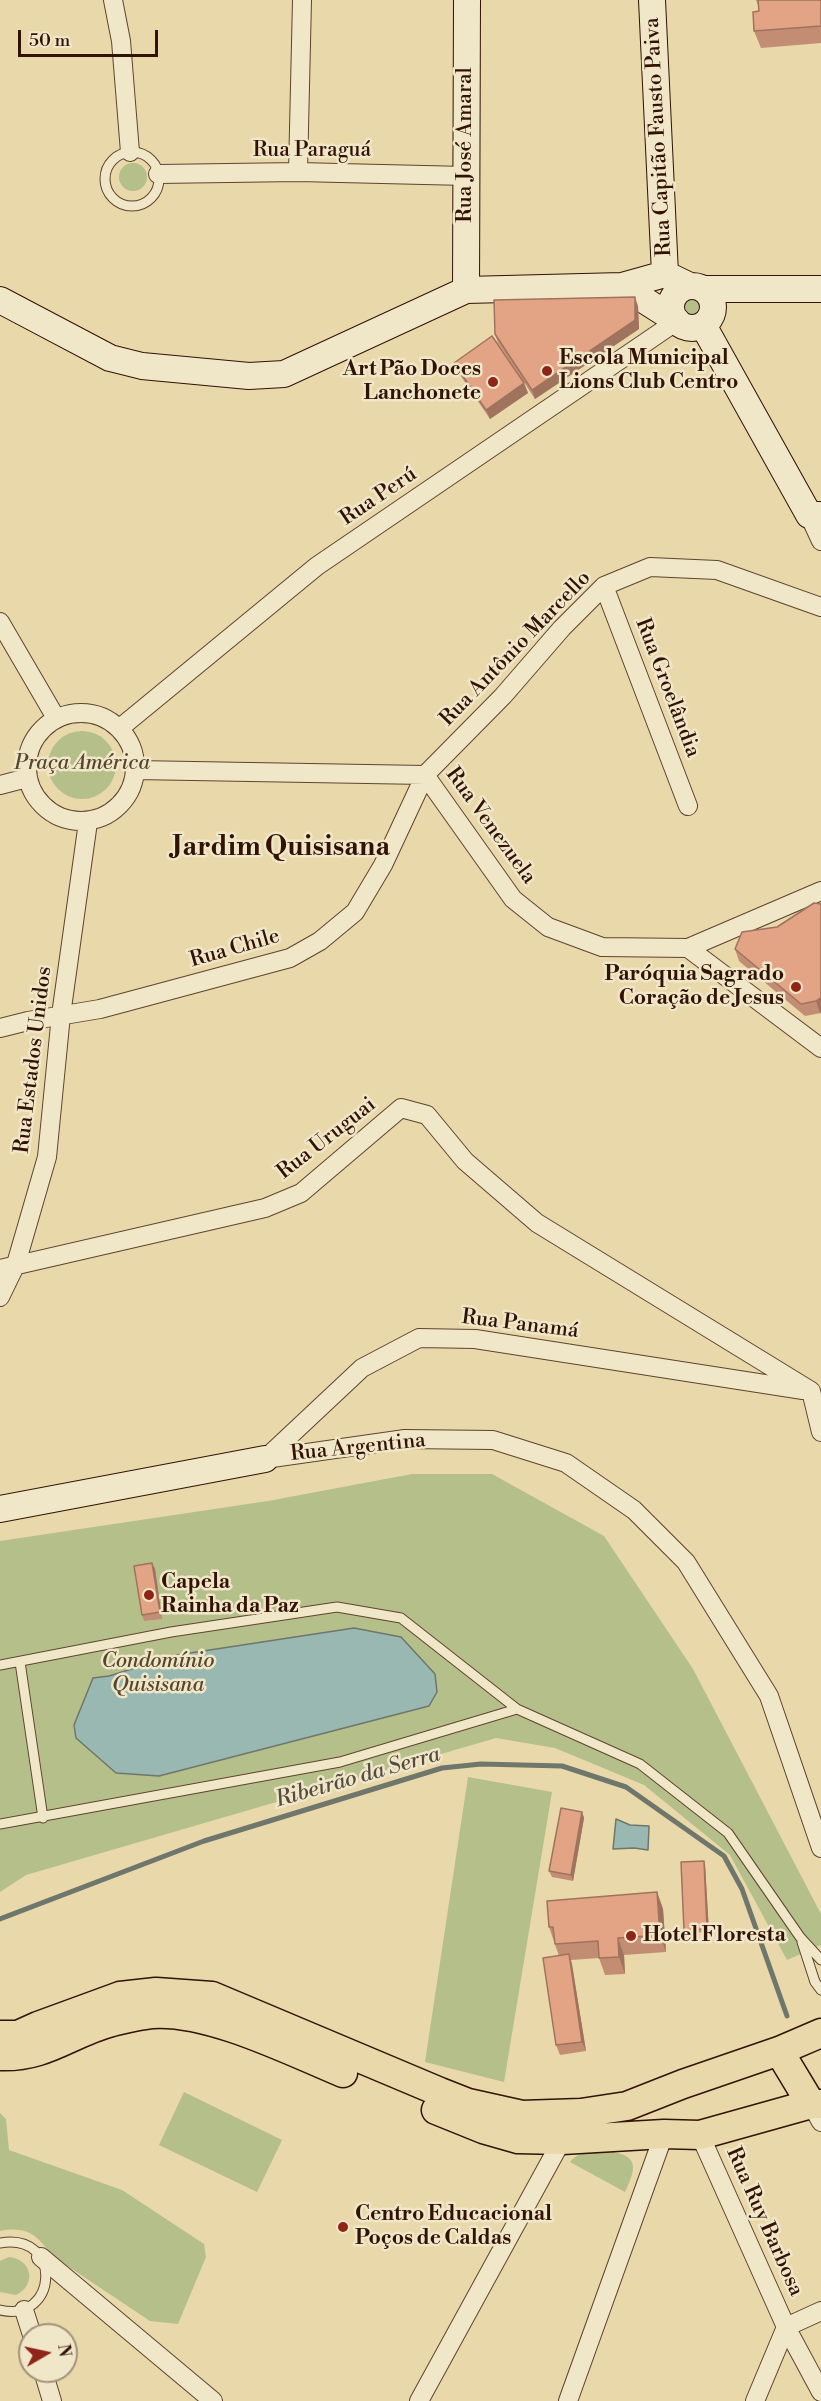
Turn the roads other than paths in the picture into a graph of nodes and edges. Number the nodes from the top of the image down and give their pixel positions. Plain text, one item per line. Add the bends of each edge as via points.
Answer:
1 (113, 0) edge
2 (302, 0) edge
3 (467, 0) edge
4 (652, 0) edge
5 (130, 152) junction
6 (298, 172) junction
7 (158, 174) junction
8 (466, 176) junction
9 (665, 274) junction
10 (622, 286) junction
11 (697, 287) junction
12 (821, 289) edge
13 (466, 290) junction
14 (0, 300) edge
15 (677, 321) junction
16 (703, 325) junction
17 (815, 515) edge
18 (821, 541) edge
19 (604, 586) junction
20 (821, 608) edge
21 (0, 622) edge
22 (56, 718) junction
23 (120, 728) junction
24 (135, 770) junction
25 (425, 775) junction
26 (27, 778) junction
27 (0, 785) edge
28 (688, 806) dead end
29 (88, 822) junction
30 (821, 891) edge
31 (688, 948) junction
32 (62, 1015) junction
33 (0, 1028) edge
34 (821, 1048) edge
35 (8, 1267) edge
36 (0, 1297) edge
37 (816, 1390) edge
38 (821, 1432) edge
39 (265, 1459) junction
40 (0, 1509) edge
41 (20, 1662) junction
42 (0, 1665) edge
43 (517, 1709) junction
44 (43, 1818) junction
45 (0, 1824) edge
46 (821, 1848) edge
47 (800, 1937) junction
48 (821, 1960) edge
49 (821, 1990) edge
50 (821, 2033) edge
51 (0, 2035) edge
52 (778, 2051) junction
53 (0, 2056) edge
54 (683, 2084) junction
55 (817, 2110) edge
56 (664, 2134) junction
57 (700, 2134) junction
58 (561, 2140) junction
59 (0, 2242) edge
60 (41, 2257) junction
61 (0, 2310) edge
62 (24, 2310) junction
63 (821, 2312) edge
64 (28, 2323) edge
65 (786, 2327) junction
66 (47, 2383) edge
67 (821, 2392) edge
68 (52, 2401) edge
69 (213, 2401) edge
70 (418, 2401) edge
71 (568, 2401) edge
72 (755, 2401) edge

1 - 5 street via 121,41
2 - 6 street
3 - 8 street, Rua José Amaral
4 - 9 street, Rua Capitão Fausto Paiva
5 - 7 lane via 145,155
5 - 7 lane via 113,159 108,167 106,185 116,200 124,204 142,203 156,191
6 - 7 street, Rua Paraguá
6 - 8 street, Rua Paraguá
8 - 13 street, Rua José Amaral
9 - 10 street
9 - 11 street
10 - 13 street
10 - 15 street
11 - 12 street
11 - 15 street via 684,287 674,296 671,309
11 - 16 street via 712,298 713,310
13 - 14 street via 284,374 249,376 142,366 110,358
15 - 16 street via 690,328
15 - 23 street, Rua Perú via 317,566
16 - 17 street
17 - 18 street
19 - 20 street, Rua Antônio Marcello via 650,567 717,570
19 - 25 street, Rua Antônio Marcello
19 - 28 street, Rua Groelândia
21 - 22 street
22 - 23 street via 72,712 89,713
22 - 26 street via 32,743
23 - 24 street via 134,754
24 - 25 street, Rua Venezuela
24 - 29 street via 129,792 115,810
25 - 31 street, Rua Venezuela via 513,899 548,927 602,947
25 - 32 street, Rua Chile via 383,865 355,912 320,940 290,958 100,1009
26 - 27 street
26 - 29 street via 42,806 63,818
29 - 32 street, Rua Estados Unidos
30 - 31 street
31 - 34 street
32 - 33 street, Rua Chile
32 - 35 street, Rua Estados Unidos via 47,1156
35 - 36 street, Rua Estados Unidos
35 - 37 street, Rua Uruguai via 265,1208 301,1193 401,1108 427,1115 465,1161 537,1223
37 - 38 street
37 - 39 street, Rua Panamá via 475,1339 419,1338 362,1368
39 - 40 street, Rua Argentina
39 - 46 street, Rua Argentina via 405,1439 493,1440 566,1463 634,1510 686,1562 769,1696
41 - 42 lane
41 - 43 lane via 193,1628 338,1607 401,1618
41 - 44 lane
43 - 44 lane via 340,1762
43 - 47 lane via 640,1764 728,1833
44 - 45 lane
47 - 48 lane
47 - 49 lane
50 - 52 main road
51 - 54 main road via 18,2035 120,1996 212,1996 468,2103 522,2115 581,2113 627,2106
52 - 54 main road
52 - 55 main road
53 - 58 main road via 45,2051 111,2022 153,2014 181,2016 223,2024 483,2129 518,2139
54 - 56 main road
55 - 57 main road
56 - 57 main road
56 - 58 main road
56 - 71 street
57 - 65 street, Rua Ruy Barbosa
58 - 70 street
59 - 60 lane via 22,2243
60 - 62 lane via 45,2288
60 - 69 street
61 - 62 lane
62 - 64 street
63 - 65 street
65 - 67 street, Rua Ruy Barbosa
65 - 72 street
66 - 68 street

